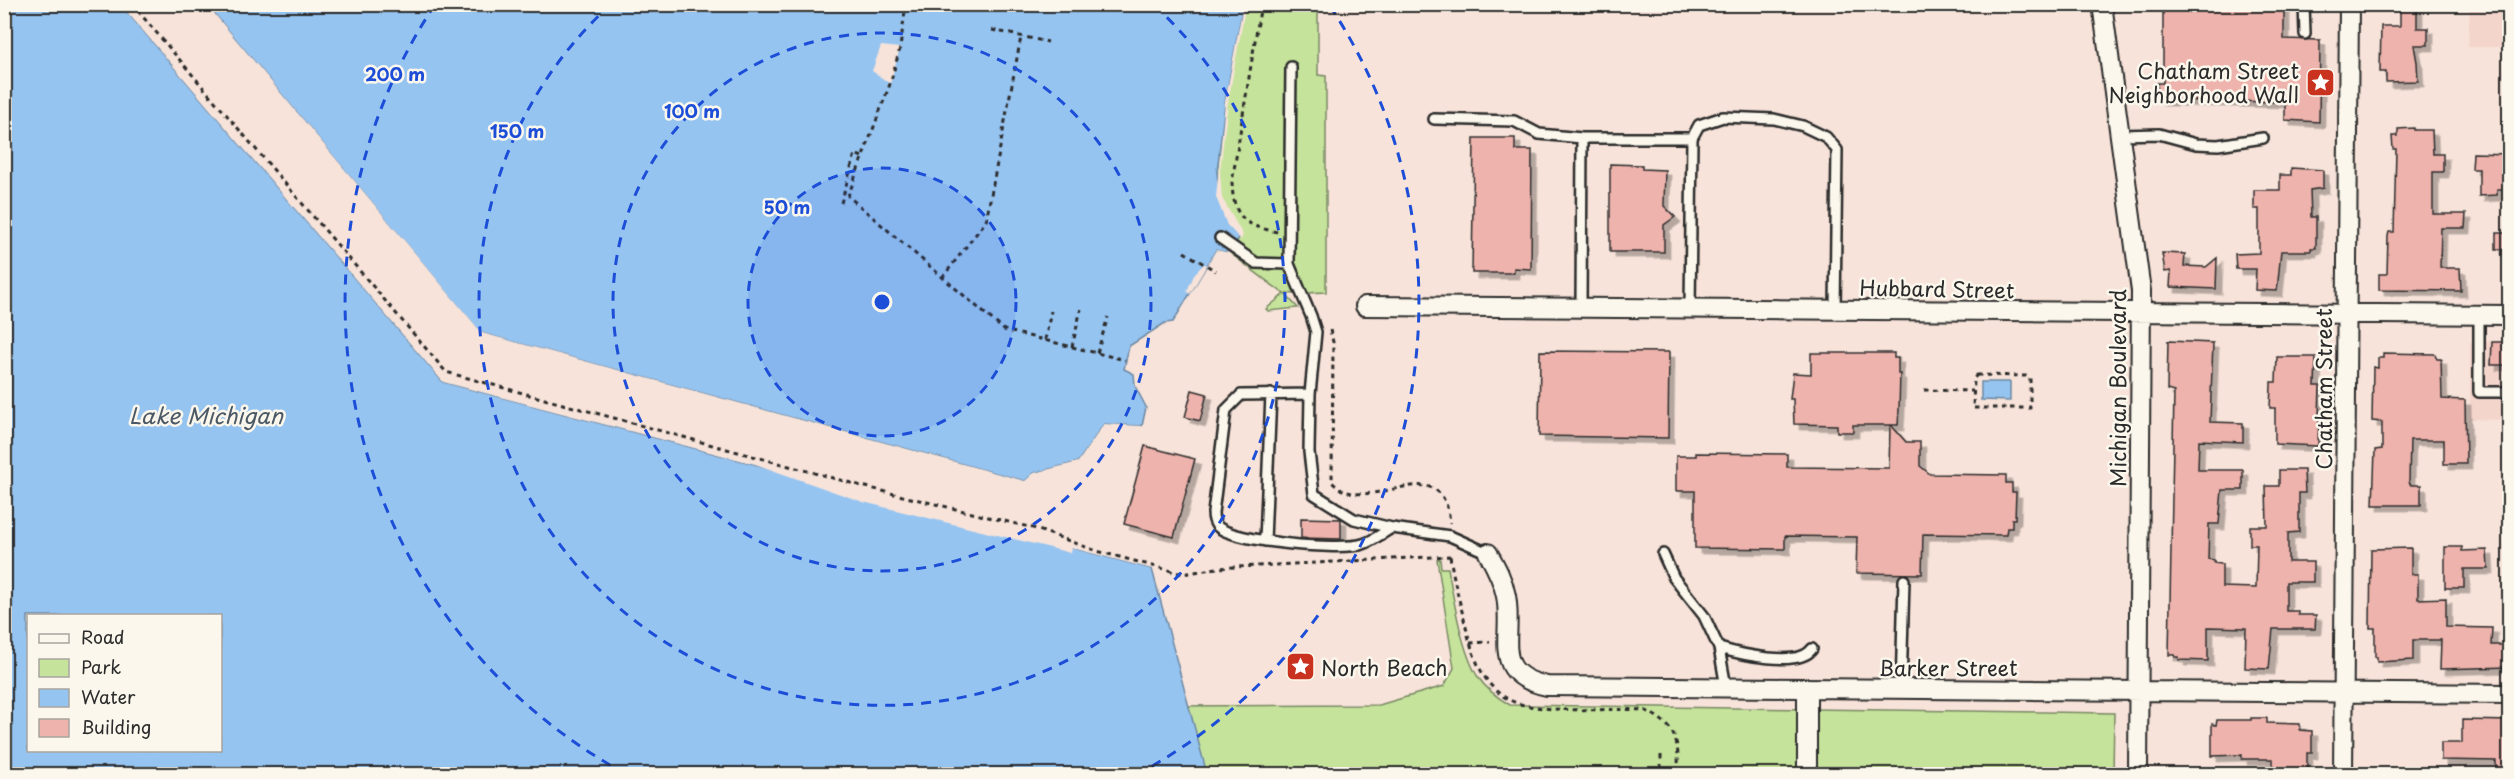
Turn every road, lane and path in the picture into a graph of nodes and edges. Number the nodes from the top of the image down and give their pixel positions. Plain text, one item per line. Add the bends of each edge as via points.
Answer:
1 (132, 4) edge
2 (906, 4) edge
3 (1260, 4) edge
4 (2102, 4) edge
5 (2304, 4) edge
6 (2349, 4) edge
7 (992, 30) dead end
8 (2305, 34) dead end
9 (1021, 36) junction
10 (1048, 42) dead end
11 (1291, 67) dead end
12 (1434, 119) dead end
13 (2120, 135) junction
14 (1582, 138) junction
15 (1692, 138) junction
16 (2263, 138) dead end
17 (862, 157) junction
18 (841, 202) dead end
19 (1288, 237) junction
20 (1220, 238) dead end
21 (1184, 252) dead end
22 (1289, 264) junction
23 (1216, 271) dead end
24 (942, 278) junction
25 (1365, 306) dead end
26 (1581, 308) junction
27 (1081, 309) dead end
28 (1690, 309) junction
29 (1835, 310) junction
30 (1051, 311) dead end
31 (2141, 312) junction
32 (2346, 313) junction
33 (2479, 315) junction
34 (2510, 315) edge
35 (1107, 317) dead end
36 (1328, 325) dead end
37 (1045, 340) junction
38 (1072, 347) junction
39 (1097, 353) junction
40 (1125, 360) dead end
41 (1924, 390) dead end
42 (1973, 391) junction
43 (2510, 392) edge
44 (1271, 394) junction
45 (1310, 394) junction
46 (1392, 528) junction
47 (1450, 536) junction
48 (1265, 541) junction
49 (1488, 553) joint
50 (1663, 554) dead end
51 (1450, 556) junction
52 (1904, 580) dead end
53 (1719, 648) junction
54 (1812, 649) dead end
55 (1726, 687) junction
56 (1807, 688) junction
57 (1901, 689) junction
58 (2140, 691) junction
59 (2344, 692) junction
60 (2510, 694) edge
61 (1660, 754) dead end
62 (1661, 774) edge
63 (1678, 774) edge
64 (1807, 774) edge
65 (2138, 774) edge
66 (2343, 774) edge

1 - 51 path via 446,372 861,486 1033,528 1097,551 1183,574 1217,568
2 - 17 path via 892,79
3 - 19 path via 1232,201 1248,224
4 - 13 street, Michigan Boulevard
5 - 8 lane
6 - 32 street, Chatham Street
7 - 9 path
9 - 10 path
9 - 24 path via 986,222
11 - 19 lane
12 - 14 lane via 1514,121 1539,134
13 - 16 lane via 2159,134 2218,146
13 - 31 street, Michigan Boulevard
14 - 15 lane
14 - 26 lane
15 - 28 lane
15 - 29 lane via 1699,125 1723,117 1764,118 1803,126 1826,136 1832,143 1837,150
17 - 18 path via 855,154
17 - 24 path via 848,196
19 - 22 lane
20 - 22 lane via 1256,263
21 - 23 path
22 - 45 lane via 1316,332
24 - 37 path via 1004,330
25 - 26 street, Hubbard Street
26 - 28 street, Hubbard Street
27 - 38 path
28 - 29 street, Hubbard Street
29 - 31 street, Hubbard Street
30 - 37 path
31 - 32 street, Hubbard Street
31 - 58 street, Michigan Boulevard
32 - 33 street, Hubbard Street
32 - 59 street, Chatham Street
33 - 34 street, Hubbard Street
33 - 43 lane via 2478,392
35 - 39 path
36 - 47 path via 1333,342 1332,482 1337,488 1355,493 1433,487 1448,504
37 - 38 path
38 - 39 path
39 - 40 path
41 - 42 path
42 - 42 path via 1973,408 2030,408 2030,378 2026,376 1977,375
44 - 45 lane
44 - 48 lane
44 - 48 lane via 1241,395 1226,410 1213,513 1217,526 1230,534
45 - 46 lane via 1309,452 1314,494 1354,519
46 - 47 lane
46 - 48 lane via 1362,544 1289,545
47 - 49 lane
47 - 51 path
49 - 55 street, Barker Street via 1506,598 1509,662 1529,682 1547,686
50 - 53 lane via 1674,578 1704,616
51 - 63 path via 1475,660 1494,688 1513,702 1536,707 1644,710 1674,735 1679,754
52 - 57 lane
53 - 54 lane via 1768,657 1800,657
53 - 55 lane
55 - 56 street, Barker Street
56 - 57 street, Barker Street
56 - 64 street
57 - 58 street, Barker Street
58 - 59 street, Barker Street
58 - 65 street, Michigan Boulevard
59 - 60 street, Barker Street
59 - 66 street, Chatham Street
61 - 62 path

